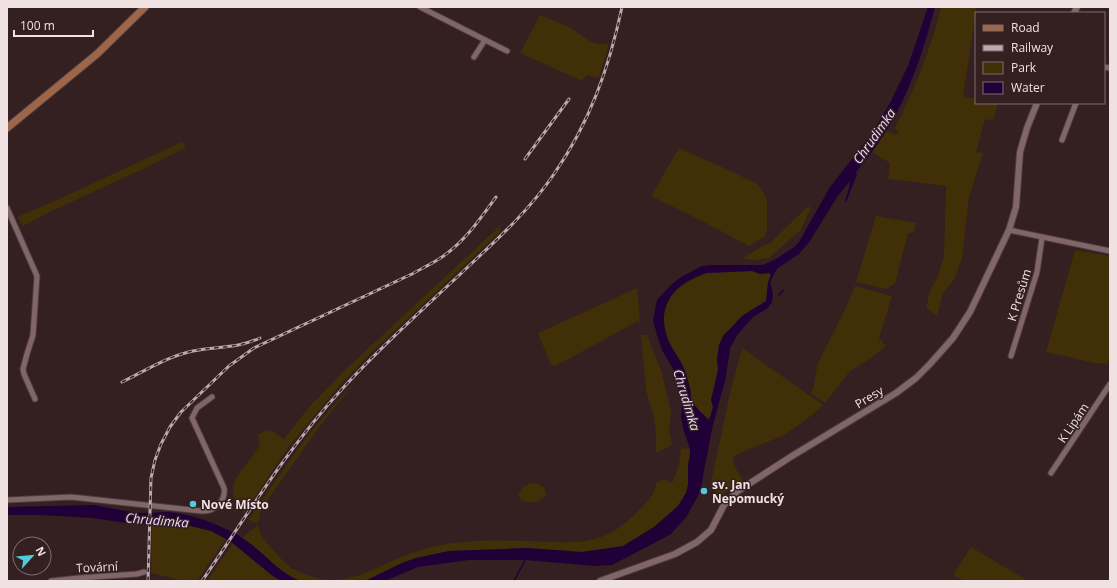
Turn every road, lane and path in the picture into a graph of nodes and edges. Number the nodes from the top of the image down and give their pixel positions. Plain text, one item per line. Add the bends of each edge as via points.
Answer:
1 (145, 7) edge
2 (420, 7) edge
3 (485, 40) junction
4 (507, 51) dead end
5 (474, 57) dead end
6 (1037, 104) edge
7 (1076, 104) edge
8 (7, 128) edge
9 (1062, 140) dead end
10 (7, 208) edge
11 (1009, 230) junction
12 (1042, 238) junction
13 (1110, 251) edge
14 (1011, 356) dead end
15 (1110, 384) edge
16 (212, 397) dead end
17 (35, 399) dead end
18 (1052, 473) dead end
19 (7, 500) edge
20 (144, 572) dead end
21 (51, 581) edge
22 (600, 581) edge

1 - 8 main road via 97,54
2 - 3 street
3 - 4 street
3 - 5 street
6 - 11 street, Presy via 1018,160 1016,207
7 - 9 street
10 - 17 street via 37,276 34,330 23,369
11 - 12 street
11 - 22 street, Presy via 964,322 944,349 916,378 883,402 738,491 724,505 711,530 697,542 675,554
12 - 13 street
12 - 14 street, K Presům via 1037,272
15 - 18 street, K Lipám
16 - 19 street via 197,408 192,418 224,488 222,500 215,508 201,511 71,497
20 - 21 street, Tovární

